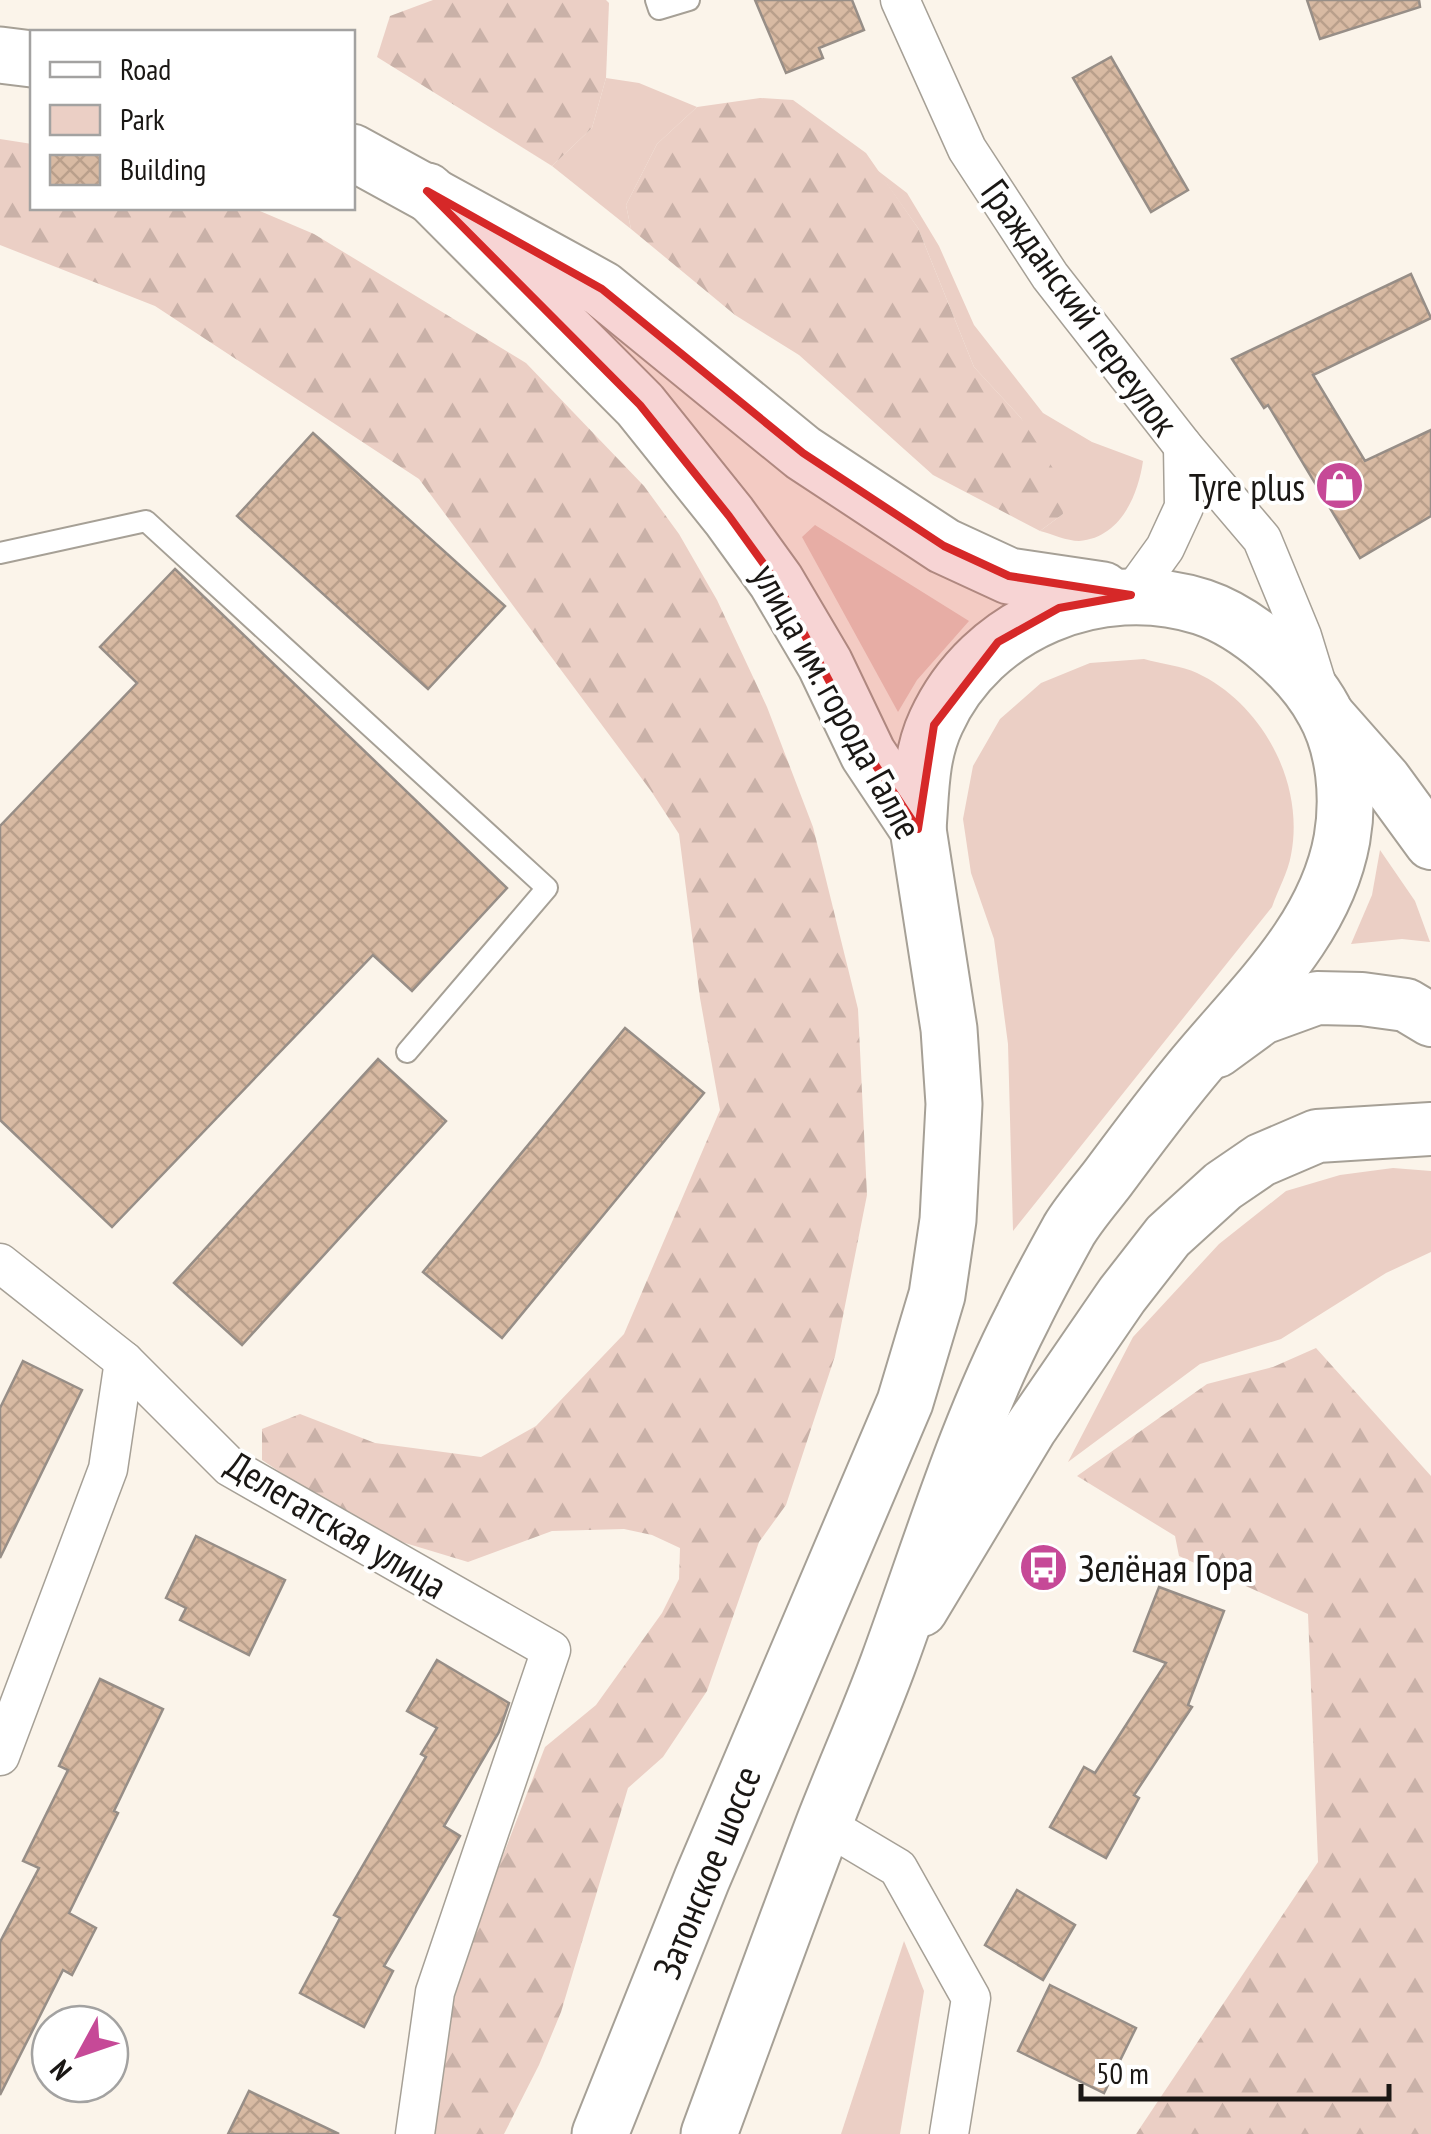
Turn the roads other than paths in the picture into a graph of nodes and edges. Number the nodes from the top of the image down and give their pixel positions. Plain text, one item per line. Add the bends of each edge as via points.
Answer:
1 (656, 0) edge
2 (688, 0) edge
3 (900, 0) edge
4 (0, 55) edge
5 (30, 60) edge
6 (355, 154) edge
7 (427, 191) junction
8 (1184, 446) junction
9 (0, 553) edge
10 (1131, 595) junction
11 (1325, 712) junction
12 (918, 830) junction
13 (1431, 843) edge
14 (1431, 1020) edge
15 (407, 1052) dead end
16 (1192, 1069) junction
17 (1431, 1130) edge
18 (0, 1264) edge
19 (124, 1362) junction
20 (814, 1611) joint
21 (887, 1666) junction
22 (0, 1756) edge
23 (824, 1824) junction
24 (414, 2134) edge
25 (600, 2134) edge
26 (710, 2134) edge
27 (950, 2134) edge

1 - 2 lane via 660,9
3 - 8 street, Гражданский переулок via 967,149 1050,276
4 - 5 main road
6 - 7 main road, улица им. города Галле
7 - 10 main road, улица им. города Галле via 602,289 803,453 944,546 1009,576
7 - 12 main road, улица им. города Галле via 640,404 729,516 776,581 868,754
8 - 10 street via 1184,507
8 - 11 street, Гражданский переулок via 1262,539
9 - 15 lane via 146,522 547,888
10 - 11 main road, улица им. города Галле via 1224,614 1270,648
10 - 12 main road via 1060,608 998,642 951,694 934,725 923,759
11 - 13 main road
11 - 16 main road via 1346,793 1341,844 1325,896 1274,971
12 - 20 main road, улица им. города Галле via 950,1048 948,1220 937,1294 905,1402
14 - 16 main road via 1406,1005 1317,998 1262,1018
16 - 21 main road via 1072,1226 1022,1319 971,1429
17 - 21 main road via 1316,1136 1236,1177 1168,1236 1030,1428
18 - 19 street, Делегатская улица
19 - 22 street via 108,1469
19 - 24 street, Делегатская улица via 230,1467 550,1650 435,1992
20 - 25 main road, Затонское шоссе
21 - 23 main road
23 - 26 main road
23 - 27 street via 898,1868 971,1998

